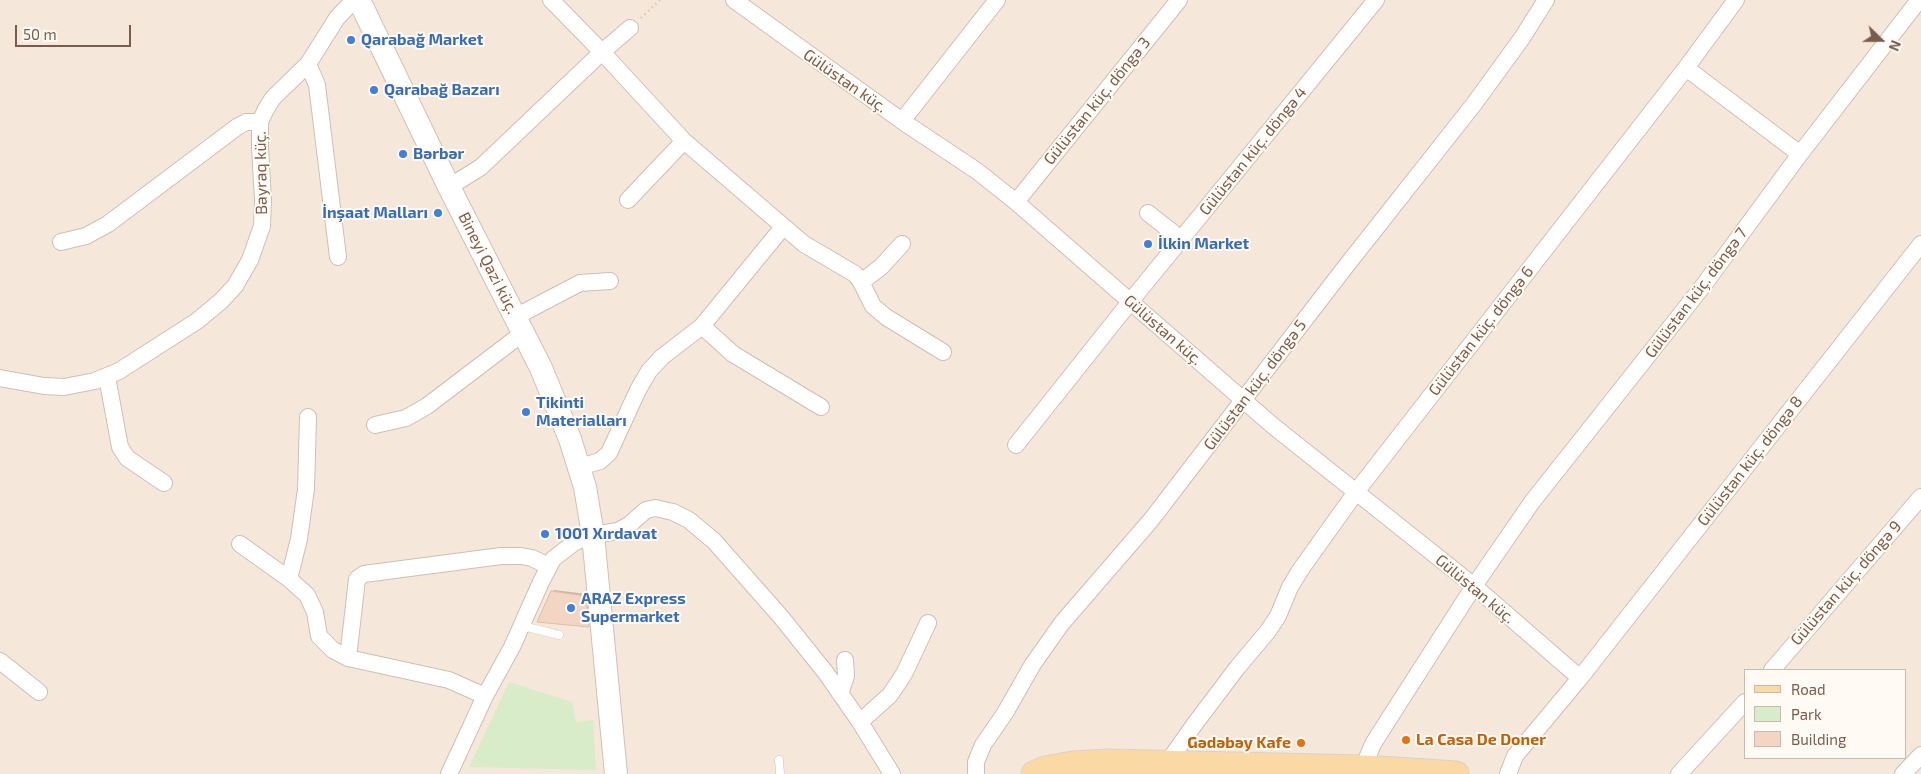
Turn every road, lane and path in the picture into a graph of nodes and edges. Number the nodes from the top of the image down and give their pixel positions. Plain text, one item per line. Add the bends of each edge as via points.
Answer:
1 (354, 0) edge
2 (359, 0) edge
3 (551, 0) edge
4 (660, 0) edge
5 (734, 0) edge
6 (997, 0) edge
7 (1178, 0) edge
8 (1376, 0) edge
9 (1546, 0) edge
10 (1919, 0) edge
11 (1729, 3) edge
12 (630, 28) joint
13 (602, 52) junction
14 (308, 64) junction
15 (1686, 68) junction
16 (902, 121) junction
17 (260, 122) junction
18 (684, 141) junction
19 (1800, 154) junction
20 (449, 187) junction
21 (628, 200) dead end
22 (1016, 202) junction
23 (1148, 213) dead end
24 (783, 227) junction
25 (1182, 239) junction
26 (61, 242) dead end
27 (902, 244) dead end
28 (1921, 244) edge
29 (338, 257) dead end
30 (610, 281) dead end
31 (861, 282) junction
32 (1130, 302) junction
33 (519, 325) junction
34 (702, 326) junction
35 (943, 352) dead end
36 (107, 377) junction
37 (0, 378) edge
38 (1243, 400) junction
39 (821, 407) dead end
40 (308, 416) dead end
41 (375, 425) dead end
42 (1016, 445) dead end
43 (580, 467) junction
44 (164, 483) dead end
45 (1356, 492) junction
46 (1921, 497) edge
47 (593, 535) junction
48 (240, 544) dead end
49 (548, 566) junction
50 (290, 579) junction
51 (1474, 586) junction
52 (928, 623) dead end
53 (523, 626) junction
54 (559, 635) dead end
55 (348, 658) junction
56 (846, 660) dead end
57 (0, 661) edge
58 (1773, 669) edge
59 (1580, 678) junction
60 (39, 692) dead end
61 (840, 694) junction
62 (485, 696) junction
63 (1744, 703) edge
64 (860, 722) junction
65 (1921, 754) edge
66 (779, 760) dead end
67 (1167, 768) edge
68 (1261, 770) edge
69 (1363, 771) edge
70 (449, 774) edge
71 (616, 774) edge
72 (780, 774) edge
73 (892, 774) edge
74 (976, 774) edge
75 (1034, 774) edge
76 (1456, 774) edge
77 (1508, 774) edge
78 (1679, 774) edge
79 (1903, 774) edge

1 - 14 street, Bayraq küç. via 337,18
2 - 20 main road, Bineyi Qazi küç.
3 - 13 street
4 - 12 path
5 - 16 street, Gülüstan küç.
6 - 16 street
7 - 22 street, Gülüstan küç. döngə 3
8 - 25 street, Gülüstan küç. döngə 4
9 - 38 street, Gülüstan küç. döngə 5 via 1474,104
10 - 19 street, Gülüstan küç. döngə 7
11 - 15 street, Gülüstan küç. döngə 6
12 - 13 street
13 - 18 street
13 - 20 street via 482,167
14 - 17 street, Bayraq küç. via 273,98
14 - 29 street via 317,85
15 - 19 street
15 - 45 street, Gülüstan küç. döngə 6
16 - 22 street, Gülüstan küç. via 977,171
17 - 26 street via 246,122 237,127 108,224 86,236
17 - 36 street, Bayraq küç. via 262,226 250,260 235,286 221,302 189,326
18 - 21 street
18 - 24 street
19 - 51 street, Gülüstan küç. döngə 7 via 1703,286 1532,502
20 - 33 main road, Bineyi Qazi küç.
22 - 32 street, Gülüstan küç.
23 - 25 street
24 - 31 street via 804,244 855,274
24 - 34 street
25 - 32 street, Gülüstan küç. döngə 4
27 - 31 street via 881,267
28 - 59 street, Gülüstan küç. döngə 8
30 - 33 street via 580,283
31 - 35 street via 873,306
32 - 38 street, Gülüstan küç.
32 - 42 street, Gülüstan küç. döngə 4
33 - 41 street via 427,406 406,418
33 - 43 main road, Bineyi Qazi küç. via 556,400
34 - 39 street via 733,354
34 - 43 street via 649,371 609,453
36 - 37 street, Bayraq küç. via 64,387
36 - 44 street via 120,447 127,458
38 - 45 street, Gülüstan küç.
38 - 74 street, Gülüstan küç. döngə 5 via 1151,520 1062,623 983,745 976,762
40 - 50 street via 306,489
43 - 47 main road, Bineyi Qazi küç.
45 - 51 street, Gülüstan küç.
45 - 67 street, Gülüstan küç. döngə 6 via 1301,569 1268,631 1194,725
46 - 58 street, Gülüstan küç. döngə 9
47 - 49 street via 575,542
47 - 61 street via 618,531 646,510 655,508 690,520 714,541 781,618
47 - 71 main road, Bineyi Qazi küç.
48 - 50 street
49 - 53 street
49 - 55 street via 532,558 508,556 364,574 358,579
50 - 55 street via 312,603 319,636 333,650
51 - 59 street, Gülüstan küç.
51 - 69 street, Gülüstan küç. döngə 7 via 1373,744
52 - 64 street via 904,674 890,695
53 - 54 lane
53 - 62 street
55 - 62 street via 449,680
56 - 61 street via 846,676
57 - 60 street
59 - 77 street, Gülüstan küç. döngə 8 via 1515,756
61 - 64 street
62 - 70 street
63 - 78 street
64 - 73 street
65 - 79 street
66 - 72 lane
67 - 68 main road
67 - 75 main road via 1073,764
68 - 69 main road
69 - 76 main road

